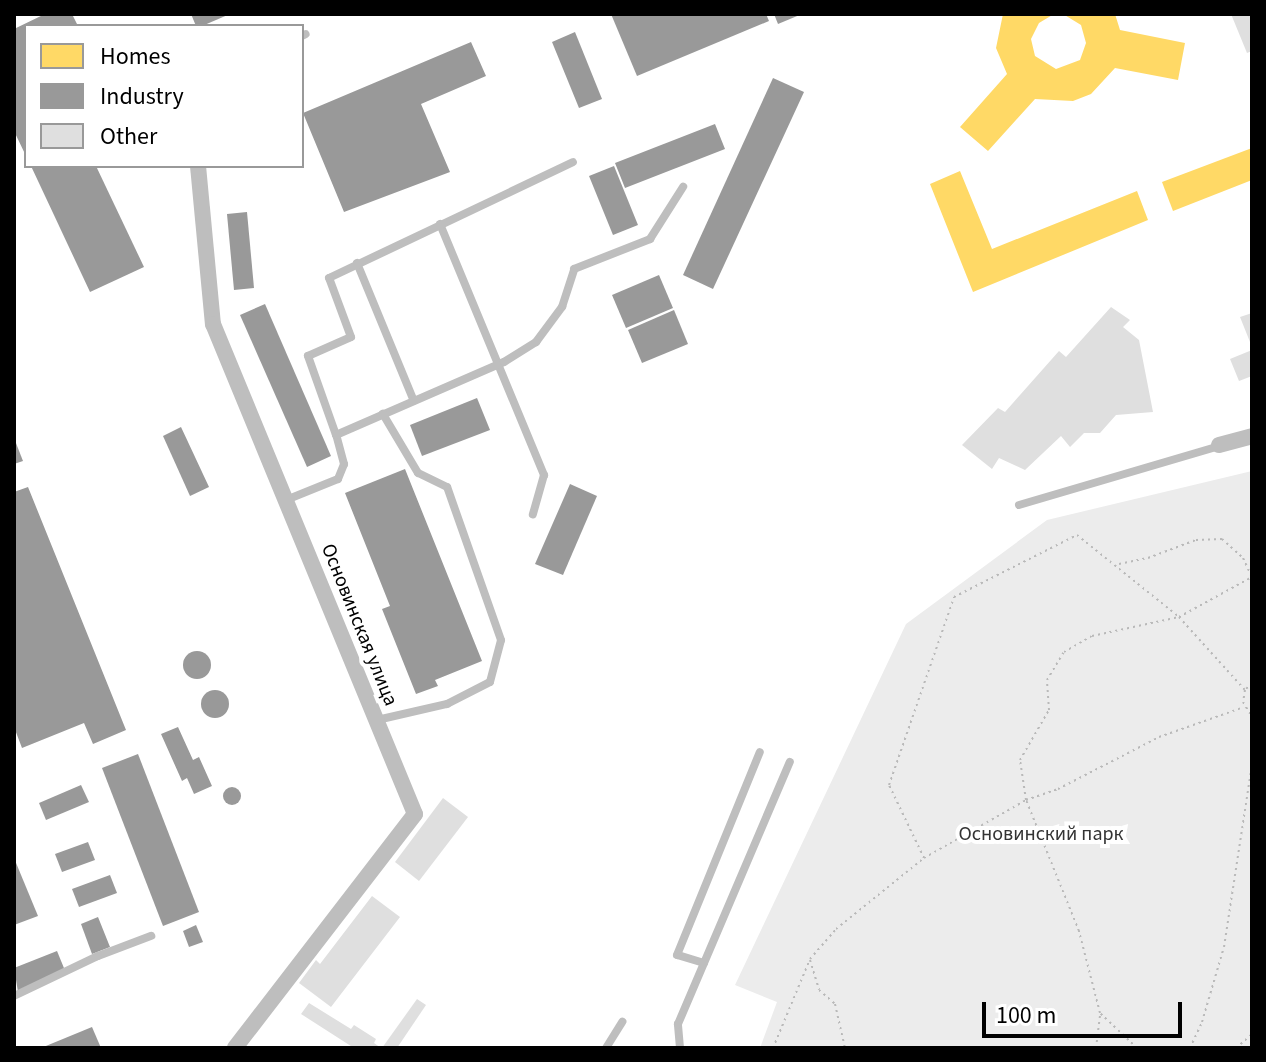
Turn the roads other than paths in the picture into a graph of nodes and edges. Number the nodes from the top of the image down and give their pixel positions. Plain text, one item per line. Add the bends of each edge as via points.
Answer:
1 (573, 162) dead end
2 (198, 168) edge
3 (683, 187) dead end
4 (440, 224) junction
5 (357, 263) junction
6 (496, 366) junction
7 (414, 401) junction
8 (383, 414) junction
9 (336, 435) junction
10 (1252, 436) edge
11 (1219, 445) joint
12 (286, 500) junction
13 (1019, 505) dead end
14 (533, 514) dead end
15 (376, 720) junction
16 (760, 752) dead end
17 (790, 762) dead end
18 (151, 936) dead end
19 (704, 963) junction
20 (14, 996) edge
21 (622, 1022) dead end
22 (235, 1048) edge
23 (606, 1048) edge
24 (680, 1048) edge

1 - 4 lane
2 - 12 street, Основинская улица via 213,324
3 - 6 lane via 650,239 574,269 562,307 536,342
4 - 5 lane
4 - 6 lane
5 - 7 lane
5 - 9 lane via 329,278 351,337 308,356
6 - 7 lane
6 - 14 lane via 544,475
7 - 8 lane
8 - 9 lane
8 - 15 lane via 418,473 447,487 501,640 490,682 447,704
9 - 12 lane via 344,464 338,479
10 - 11 street
11 - 13 lane
12 - 15 street, Основинская улица
15 - 22 street, Основинская улица via 415,814
16 - 19 lane via 677,955
17 - 19 lane
18 - 20 lane
19 - 24 lane via 678,1024
21 - 23 lane

